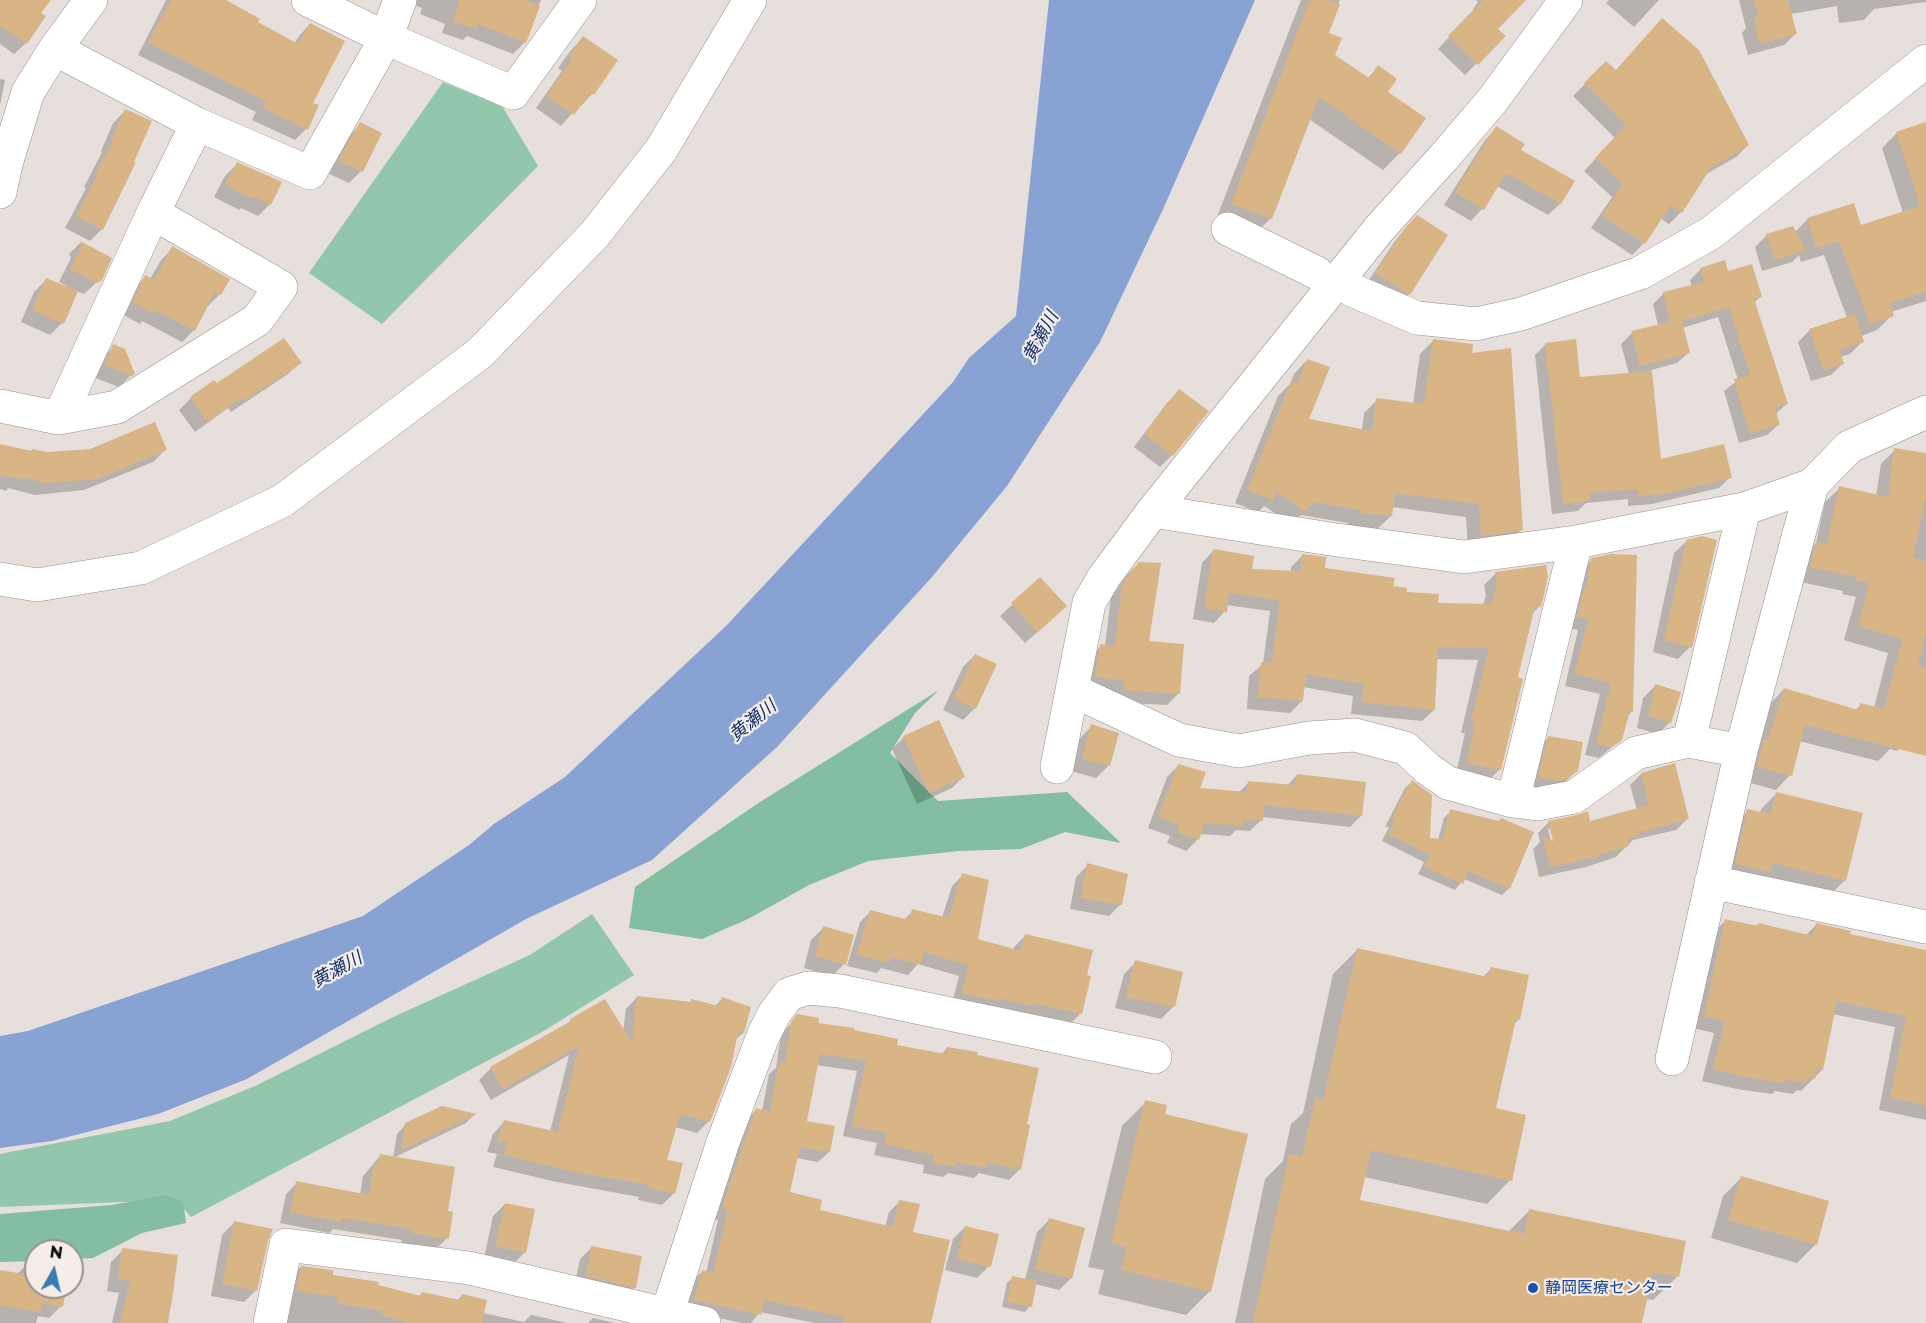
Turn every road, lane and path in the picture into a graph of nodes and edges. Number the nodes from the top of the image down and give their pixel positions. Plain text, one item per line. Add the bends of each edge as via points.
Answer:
1 (91, 0) edge
2 (308, 0) edge
3 (400, 0) edge
4 (580, 0) edge
5 (750, 0) edge
6 (1566, 0) edge
7 (386, 38) junction
8 (55, 49) junction
9 (1926, 61) edge
10 (197, 124) junction
11 (0, 192) edge
12 (153, 213) junction
13 (1228, 228) dead end
14 (1317, 273) dead end
15 (1352, 290) dead end
16 (0, 406) edge
17 (1926, 412) edge
18 (59, 418) junction
19 (1812, 485) junction
20 (1744, 509) junction
21 (1153, 511) junction
22 (1576, 542) junction
23 (0, 579) edge
24 (1072, 690) junction
25 (1689, 741) junction
26 (1741, 752) junction
27 (1057, 767) dead end
28 (1513, 801) junction
29 (1711, 882) junction
30 (1926, 927) edge
31 (1155, 1057) dead end
32 (1672, 1059) dead end
33 (665, 1319) edge
34 (270, 1323) edge
35 (704, 1323) edge

1 - 8 street
2 - 7 street
3 - 7 street
4 - 7 street via 513,93
5 - 23 street via 661,150 595,234 480,352 282,501 141,568 38,585
6 - 21 street via 1492,101 1379,229
7 - 10 street via 310,173
8 - 10 street
8 - 11 street via 28,92
9 - 15 street via 1711,234 1640,273 1521,314 1476,324 1418,318
10 - 12 street
12 - 18 street
12 - 18 street via 281,286 257,320 117,407
13 - 14 street
16 - 18 street
17 - 19 street via 1849,447
19 - 20 street
19 - 26 street
20 - 22 street
20 - 25 street
21 - 22 street via 1464,556
21 - 24 street via 1089,603
22 - 28 street
24 - 27 street
24 - 28 street via 1179,740 1239,751 1309,738 1355,735 1405,748 1448,783
25 - 26 street
25 - 28 street via 1636,753 1574,797 1537,804
26 - 29 street
29 - 30 street
29 - 32 street
31 - 33 street via 840,991 808,988 789,994 774,1014 759,1047
33 - 34 street via 469,1268 286,1245
33 - 35 street

